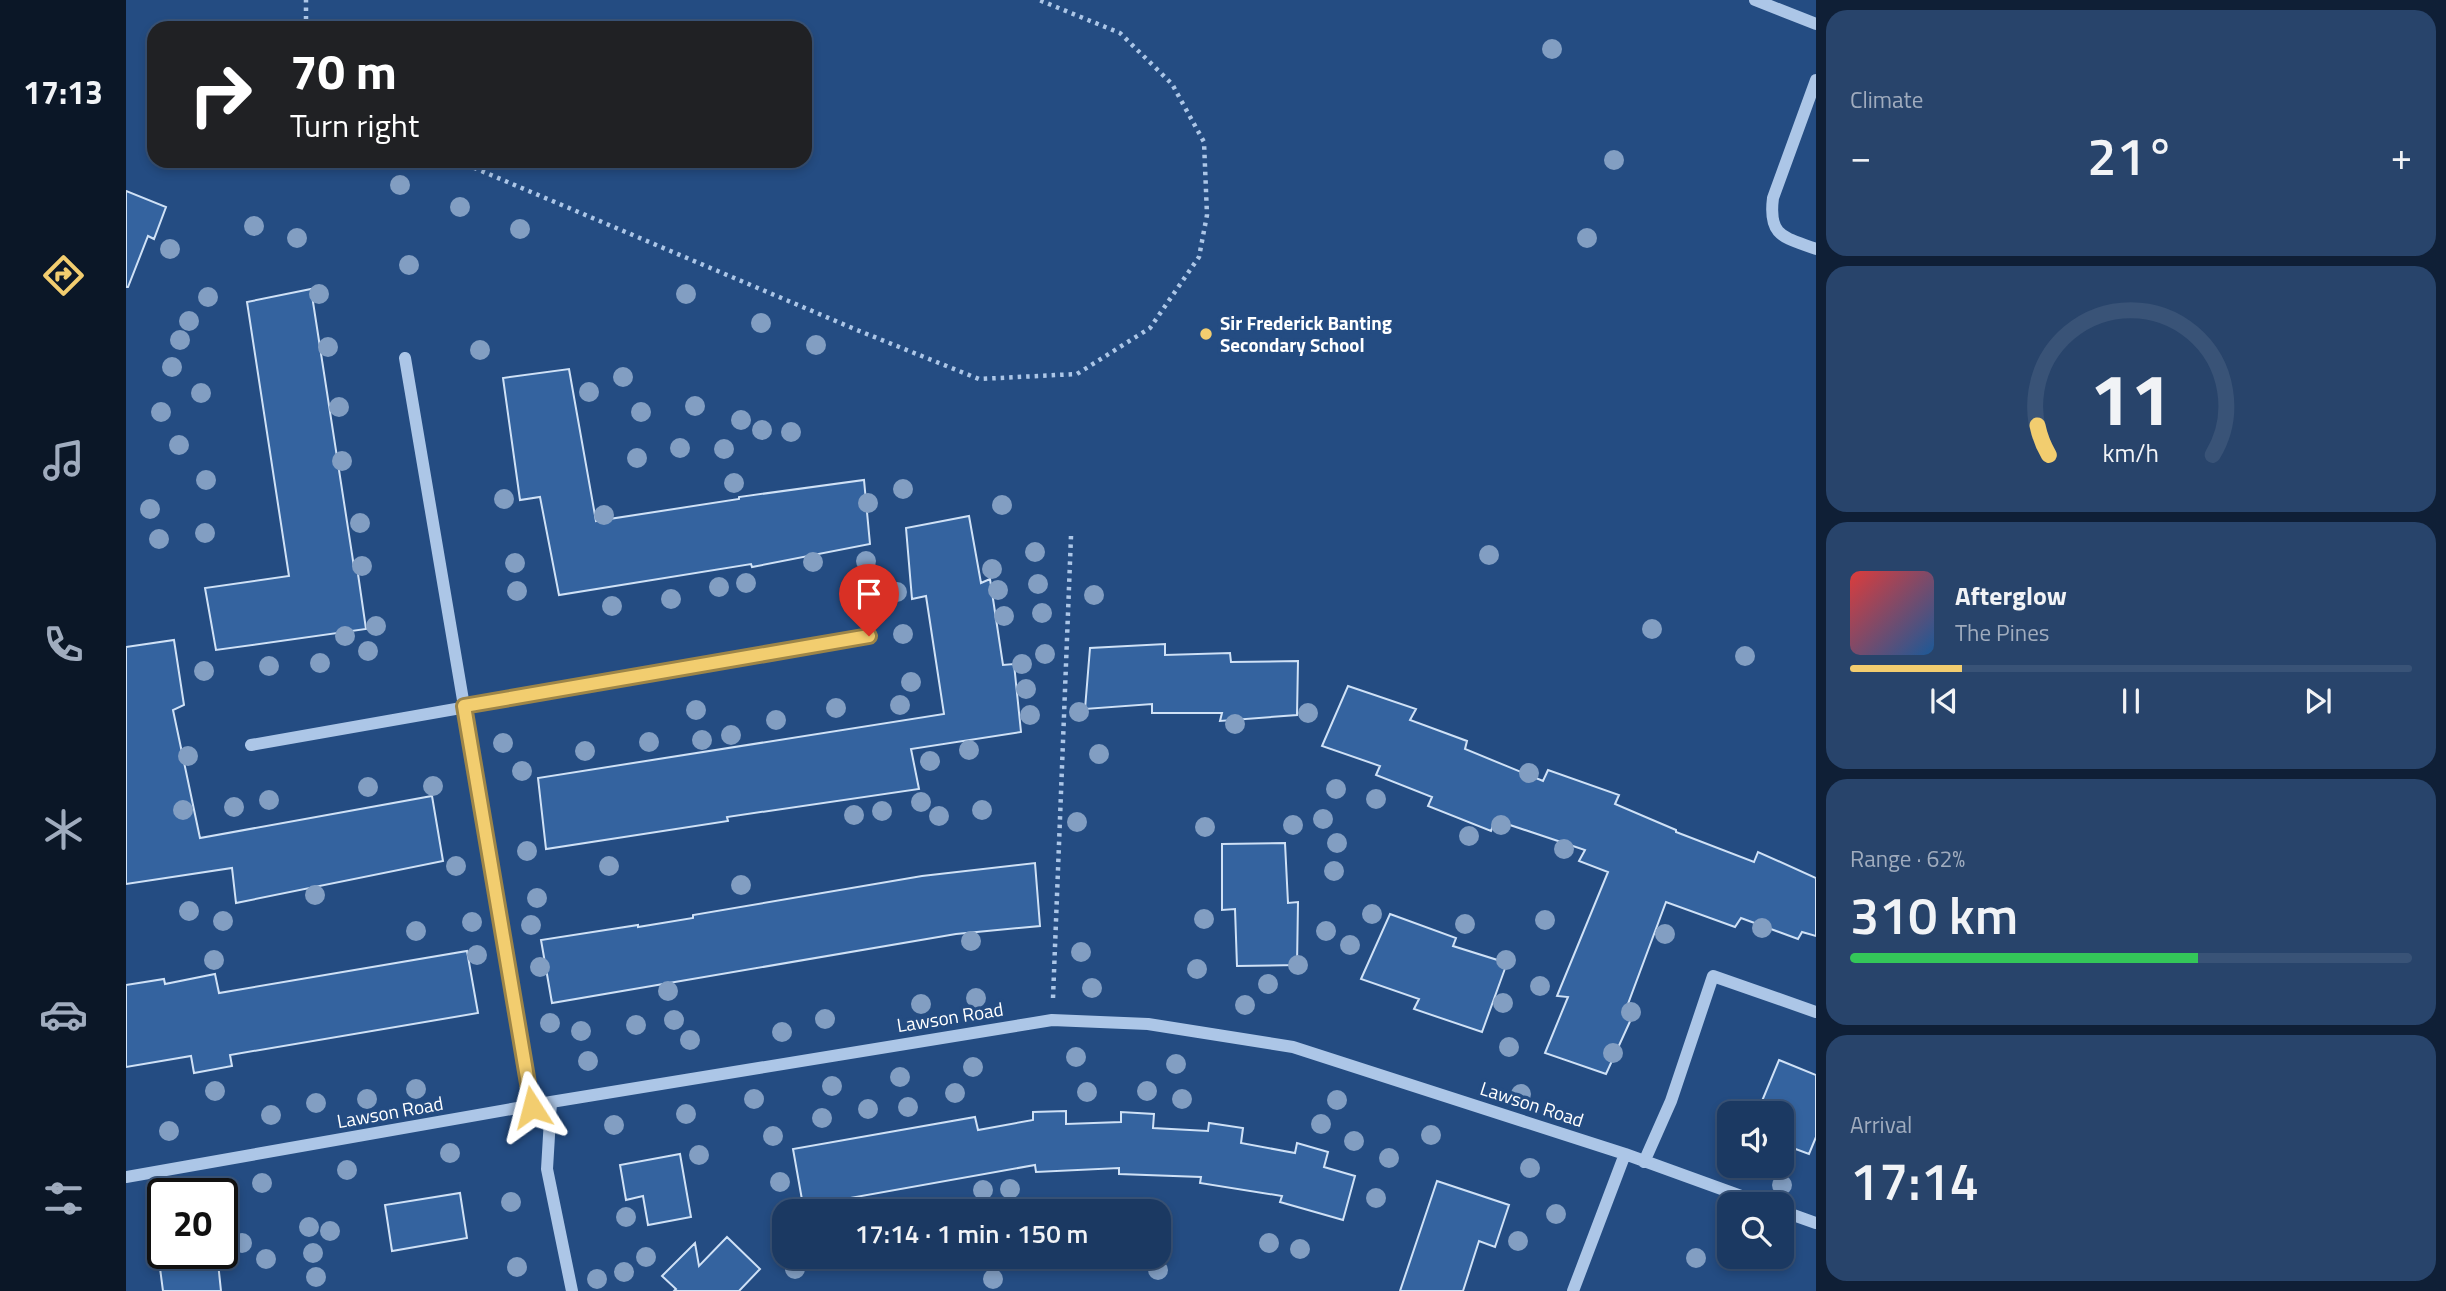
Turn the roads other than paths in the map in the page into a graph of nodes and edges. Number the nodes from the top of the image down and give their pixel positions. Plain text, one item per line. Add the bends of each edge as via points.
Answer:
1 (1761, 2) edge
2 (1816, 23) edge
3 (1816, 80) edge
4 (1816, 249) edge
5 (405, 358) dead end
6 (869, 636) dead end
7 (464, 706) junction
8 (251, 745) dead end
9 (1816, 1012) edge
10 (551, 1102) junction
11 (532, 1107) junction
12 (1625, 1154) junction
13 (1644, 1162) junction
14 (126, 1177) edge
15 (1729, 1192) edge
16 (1794, 1215) edge
17 (1816, 1223) edge
18 (572, 1291) edge
19 (1573, 1291) edge

1 - 2 street
3 - 4 street via 1773,198 1771,217 1775,230
5 - 7 street
6 - 7 street
7 - 8 street
7 - 11 street
9 - 13 street via 1713,975 1671,1101
10 - 11 street, Lawson Road
10 - 12 street, Lawson Road via 1052,1020 1148,1024 1293,1047
10 - 18 street via 547,1169
11 - 14 street, Lawson Road
12 - 13 street, Lawson Road
12 - 19 street
13 - 15 street, Lawson Road
16 - 17 street

